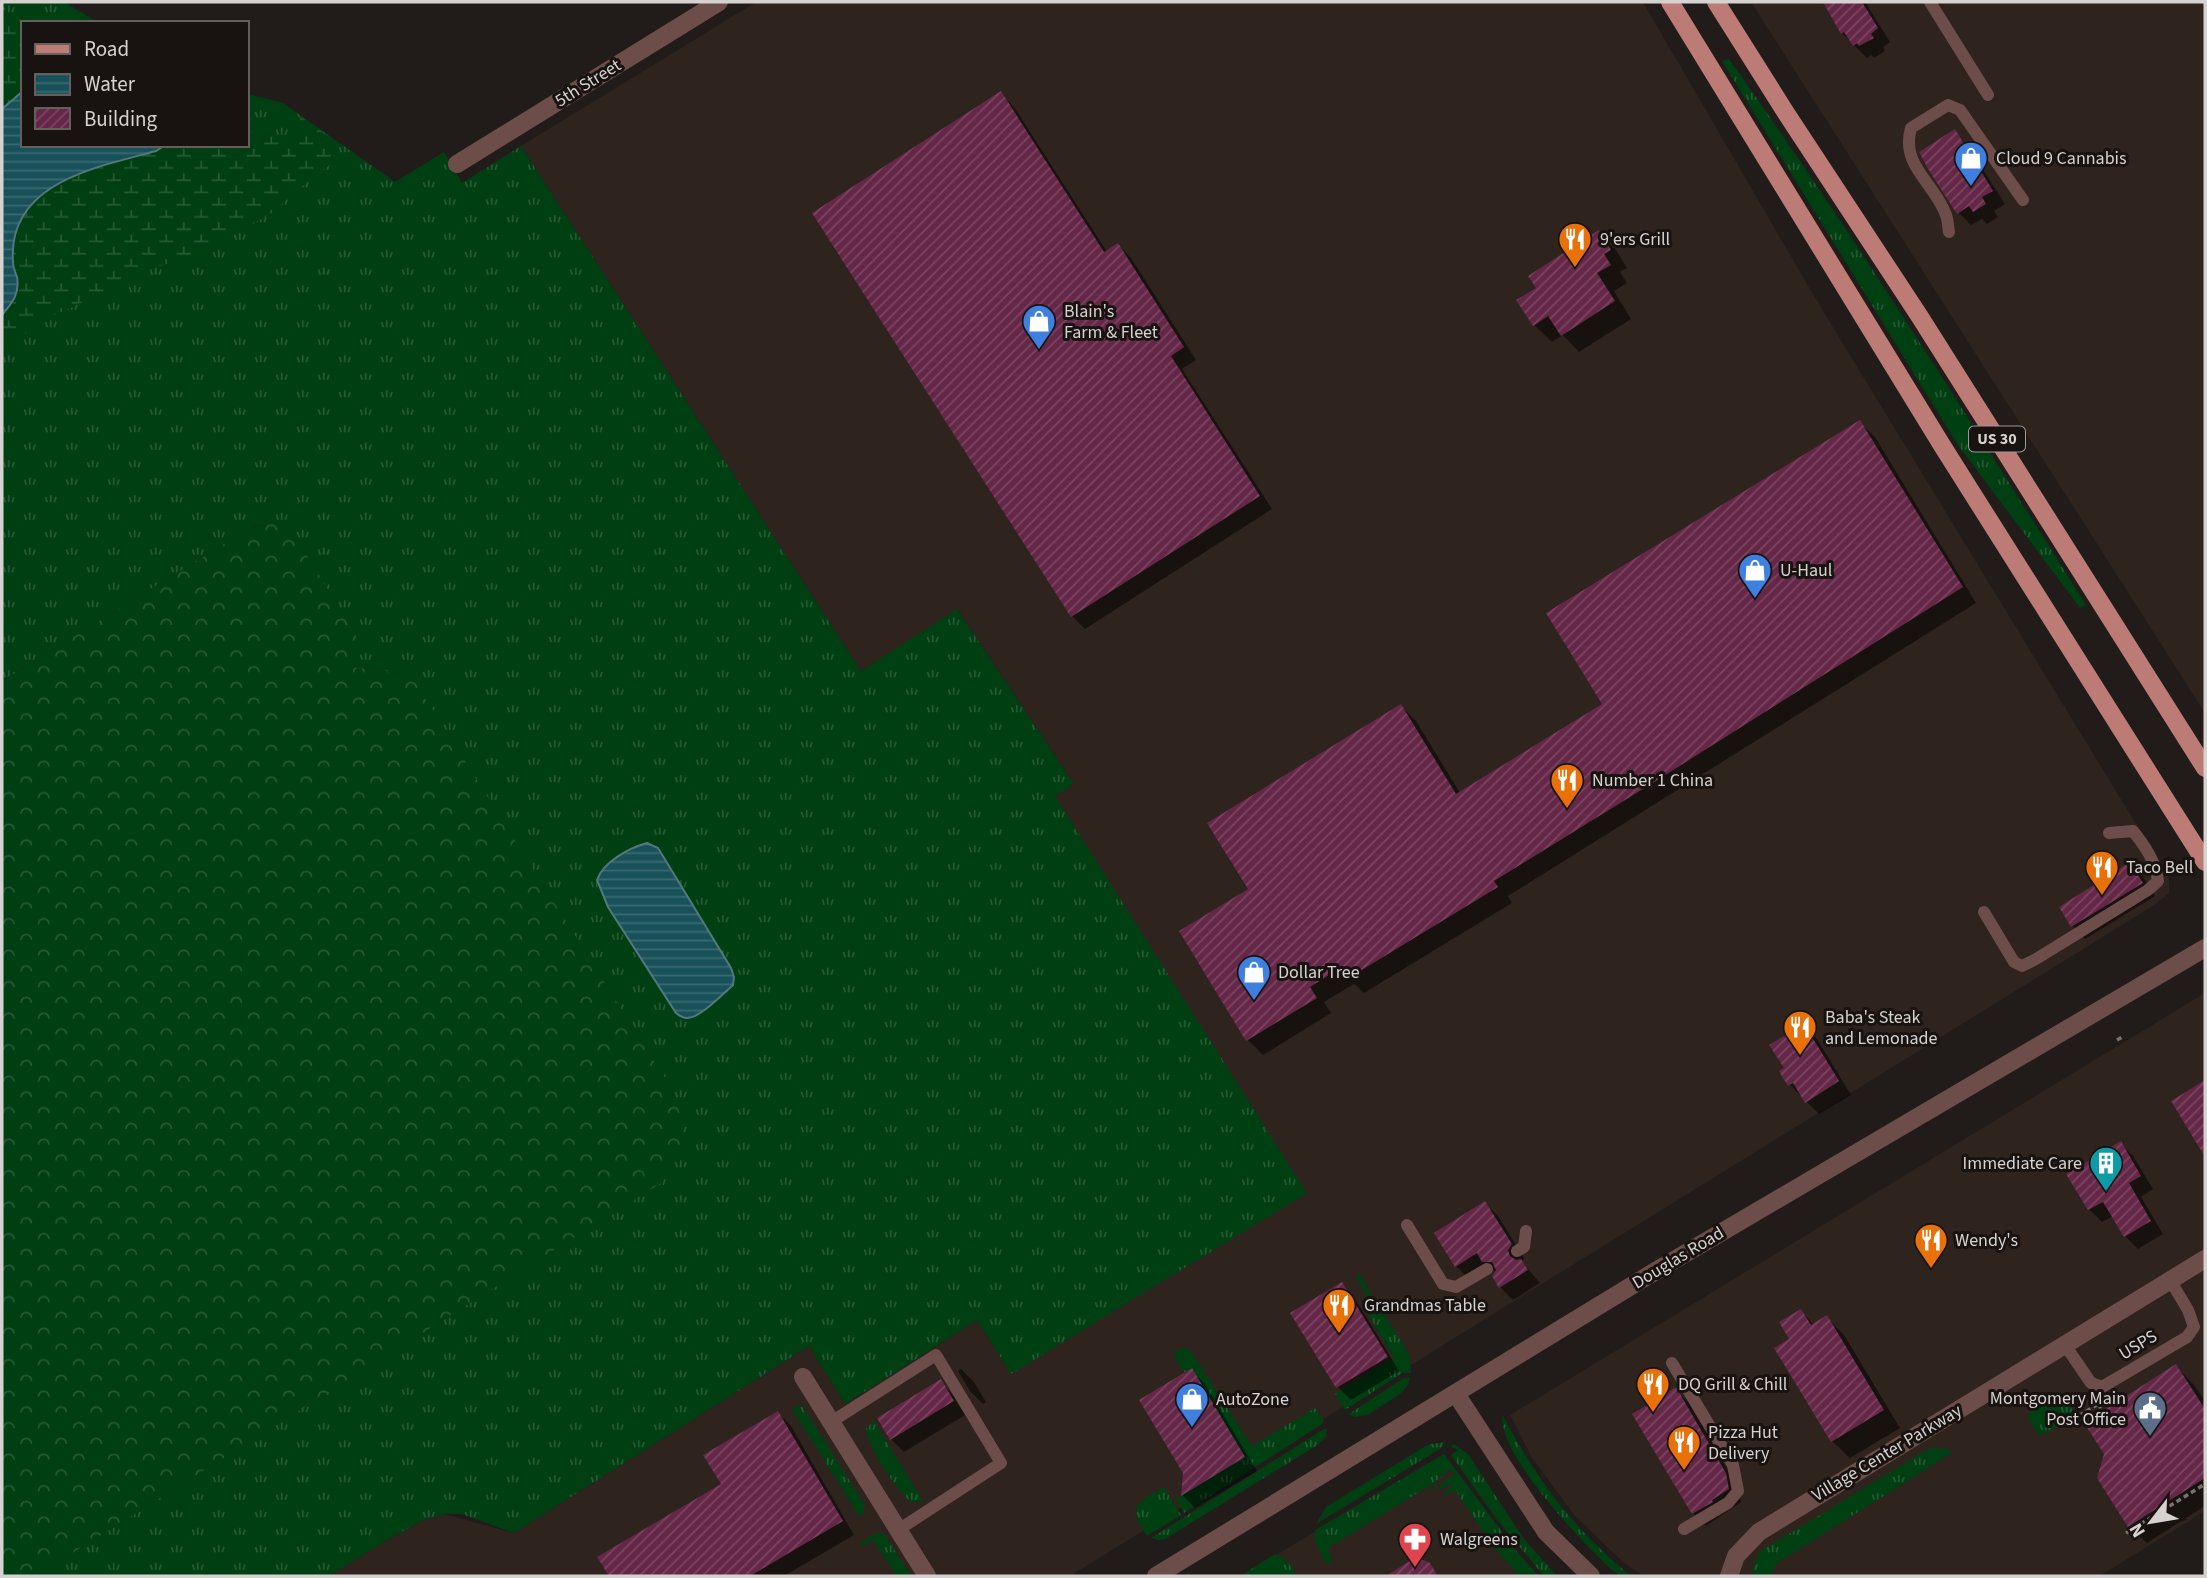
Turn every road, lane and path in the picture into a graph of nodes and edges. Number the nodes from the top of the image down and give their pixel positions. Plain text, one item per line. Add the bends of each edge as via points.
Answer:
1 (719, 2) edge
2 (1670, 2) edge
3 (1716, 2) edge
4 (1930, 2) edge
5 (1988, 95) dead end
6 (457, 164) dead end
7 (2023, 201) dead end
8 (1949, 232) dead end
9 (2205, 768) edge
10 (2109, 833) dead end
11 (2205, 862) edge
12 (1984, 912) dead end
13 (2205, 948) edge
14 (2124, 1036) dead end
15 (2117, 1040) dead end
16 (1407, 1225) dead end
17 (1526, 1231) dead end
18 (1517, 1251) dead end
19 (2205, 1259) edge
20 (1487, 1269) dead end
21 (2170, 1280) junction
22 (2065, 1345) junction
23 (1672, 1363) dead end
24 (803, 1377) dead end
25 (1456, 1394) junction
26 (2101, 1408) dead end
27 (2078, 1416) dead end
28 (831, 1422) junction
29 (2205, 1484) edge
30 (1684, 1529) dead end
31 (898, 1530) junction
32 (2126, 1533) dead end
33 (927, 1576) edge
34 (1156, 1576) edge
35 (1591, 1576) edge
36 (1729, 1576) edge

1 - 6 street, 5th Street
2 - 11 main road, US 30
3 - 9 main road, US 30
4 - 5 lane
7 - 8 lane via 1960,110 1948,105 1911,128 1907,142 1909,155 1946,215
10 - 12 lane via 2133,831 2143,844 2157,869 2158,881 2148,890 2022,966 2014,962
13 - 25 street, Douglas Road via 1654,1272
14 - 15 path
16 - 20 lane via 1443,1284 1456,1287
17 - 18 lane via 1524,1247
19 - 21 street, Village Center Parkway
21 - 22 street, Village Center Parkway
21 - 22 lane, USPS via 2194,1327 2176,1343 2102,1387 2091,1383
22 - 36 street, Village Center Parkway via 1759,1532 1736,1556
23 - 30 lane via 1733,1465 1738,1491 1728,1503
24 - 28 street
25 - 34 street, Douglas Road
25 - 35 street via 1546,1532
26 - 27 path via 2098,1404
28 - 31 street
28 - 31 lane via 936,1355 1001,1463
29 - 32 path
31 - 33 street

